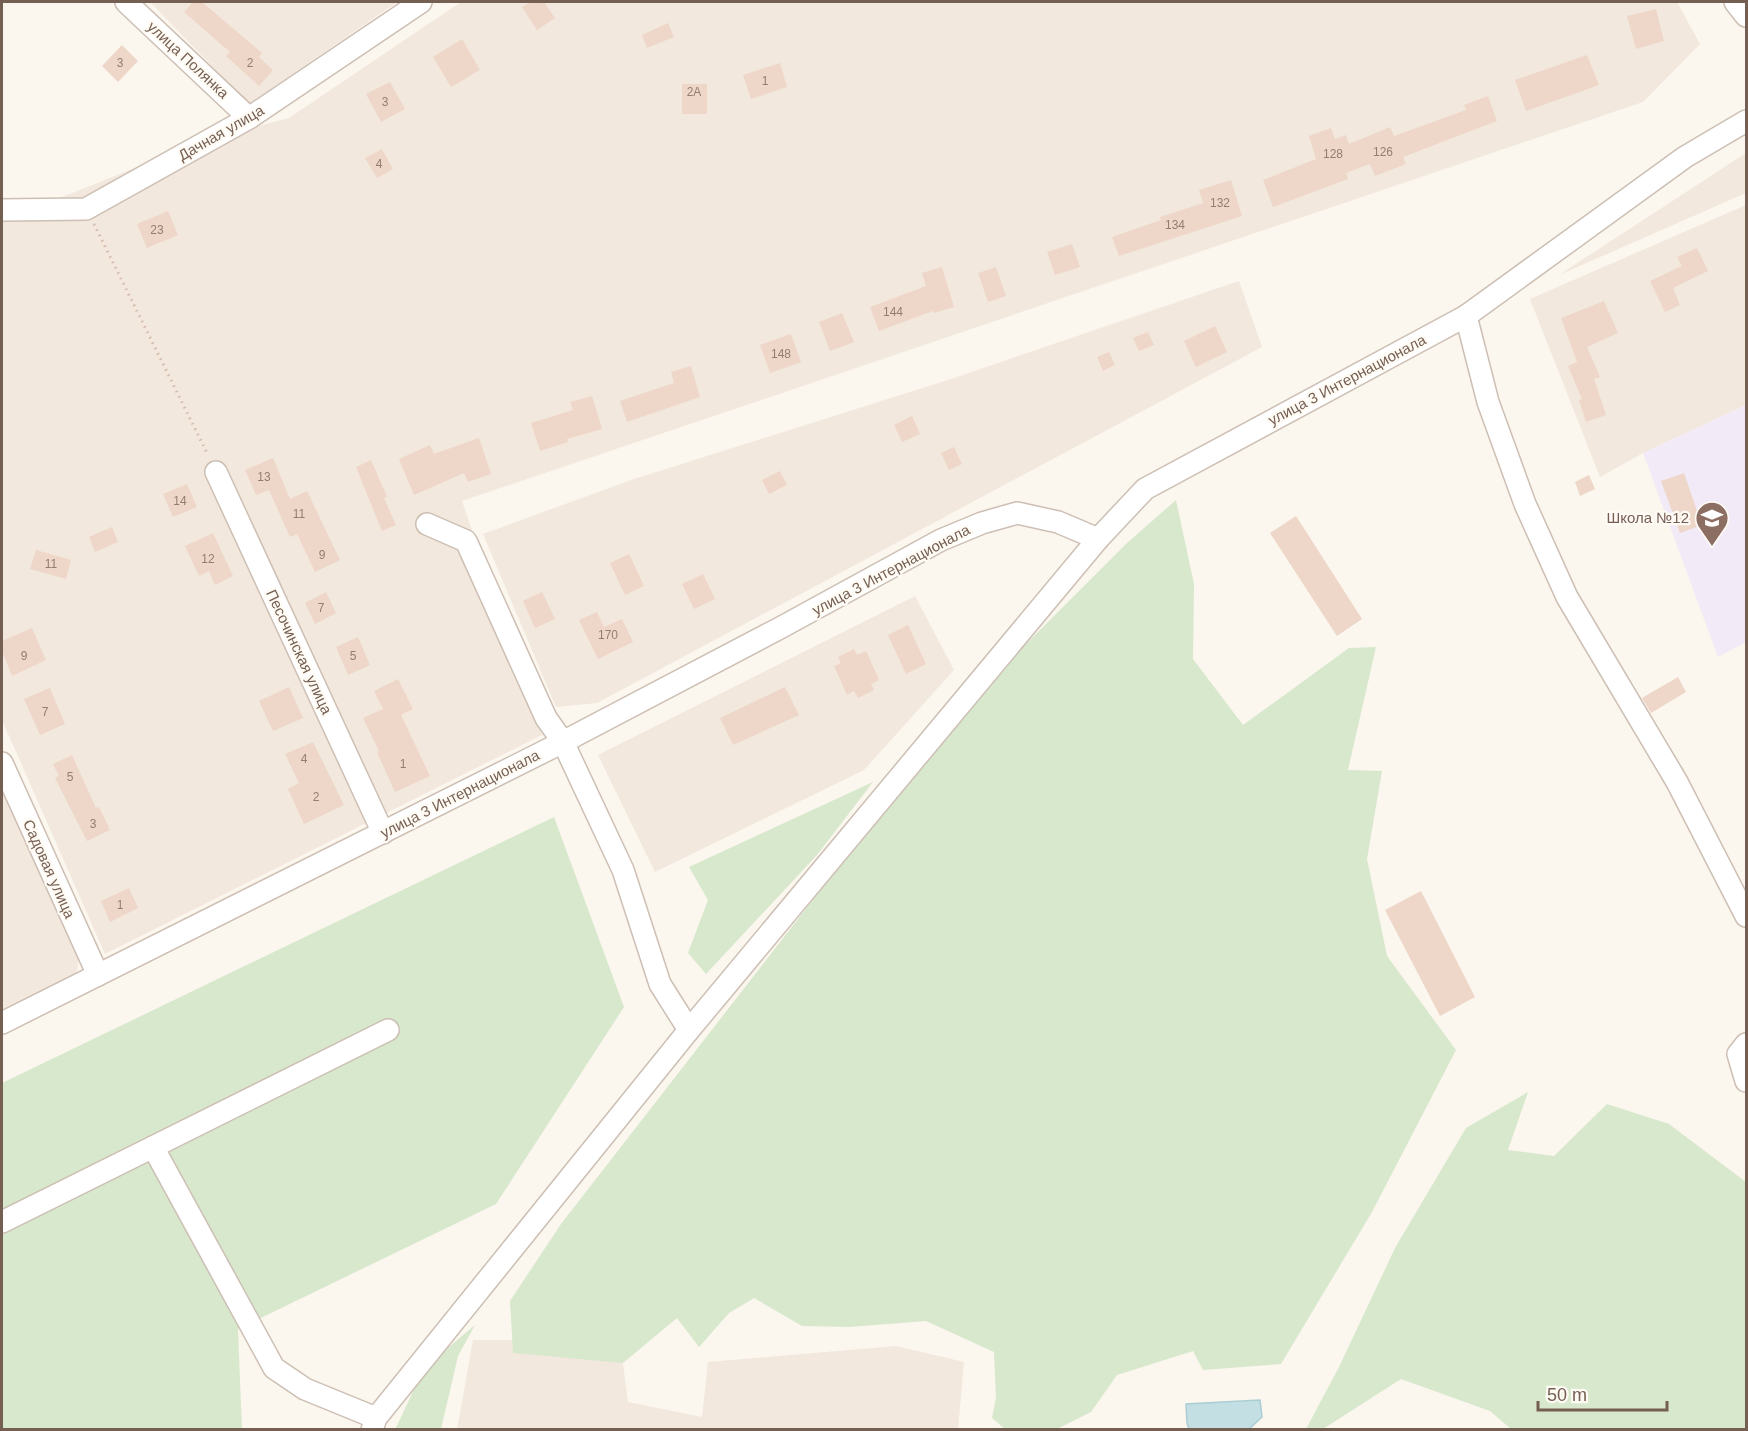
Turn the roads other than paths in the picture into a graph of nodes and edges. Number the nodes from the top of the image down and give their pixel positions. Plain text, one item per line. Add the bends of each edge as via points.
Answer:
1 (126, 2) edge
2 (421, 2) edge
3 (1735, 2) edge
4 (1746, 16) edge
5 (249, 118) junction
6 (1746, 121) edge
7 (2, 210) edge
8 (1466, 316) junction
9 (216, 472) road end
10 (427, 524) dead end
11 (1098, 538) junction
12 (563, 742) junction
13 (2, 763) edge
14 (383, 833) junction
15 (1746, 916) edge
16 (98, 975) junction
17 (2, 1023) edge
18 (388, 1030) dead end
19 (689, 1030) junction
20 (1746, 1044) edge
21 (1746, 1082) edge
22 (153, 1147) junction
23 (2, 1222) edge
24 (374, 1424) edge

1 - 5 street, улица Полянка
2 - 5 street, Дачная улица
3 - 4 street
5 - 7 street, Дачная улица via 86,209
6 - 8 street, улица 3 Интернационала via 1685,157
8 - 11 street, улица 3 Интернационала via 1145,489
8 - 15 street via 1488,402 1525,504 1567,597 1677,782
9 - 14 street, Песочинская улица
10 - 12 street via 466,541 546,718
11 - 12 street, улица 3 Интернационала via 1058,522 1017,513 982,523 941,540
11 - 19 street
12 - 14 street, улица 3 Интернационала
12 - 19 street via 623,870 660,984
13 - 16 street, Садовая улица
14 - 16 street, улица 3 Интернационала
16 - 17 street, улица 3 Интернационала
18 - 22 street
19 - 24 street
20 - 21 street via 1738,1054
22 - 23 street
22 - 24 street via 274,1368 305,1389

